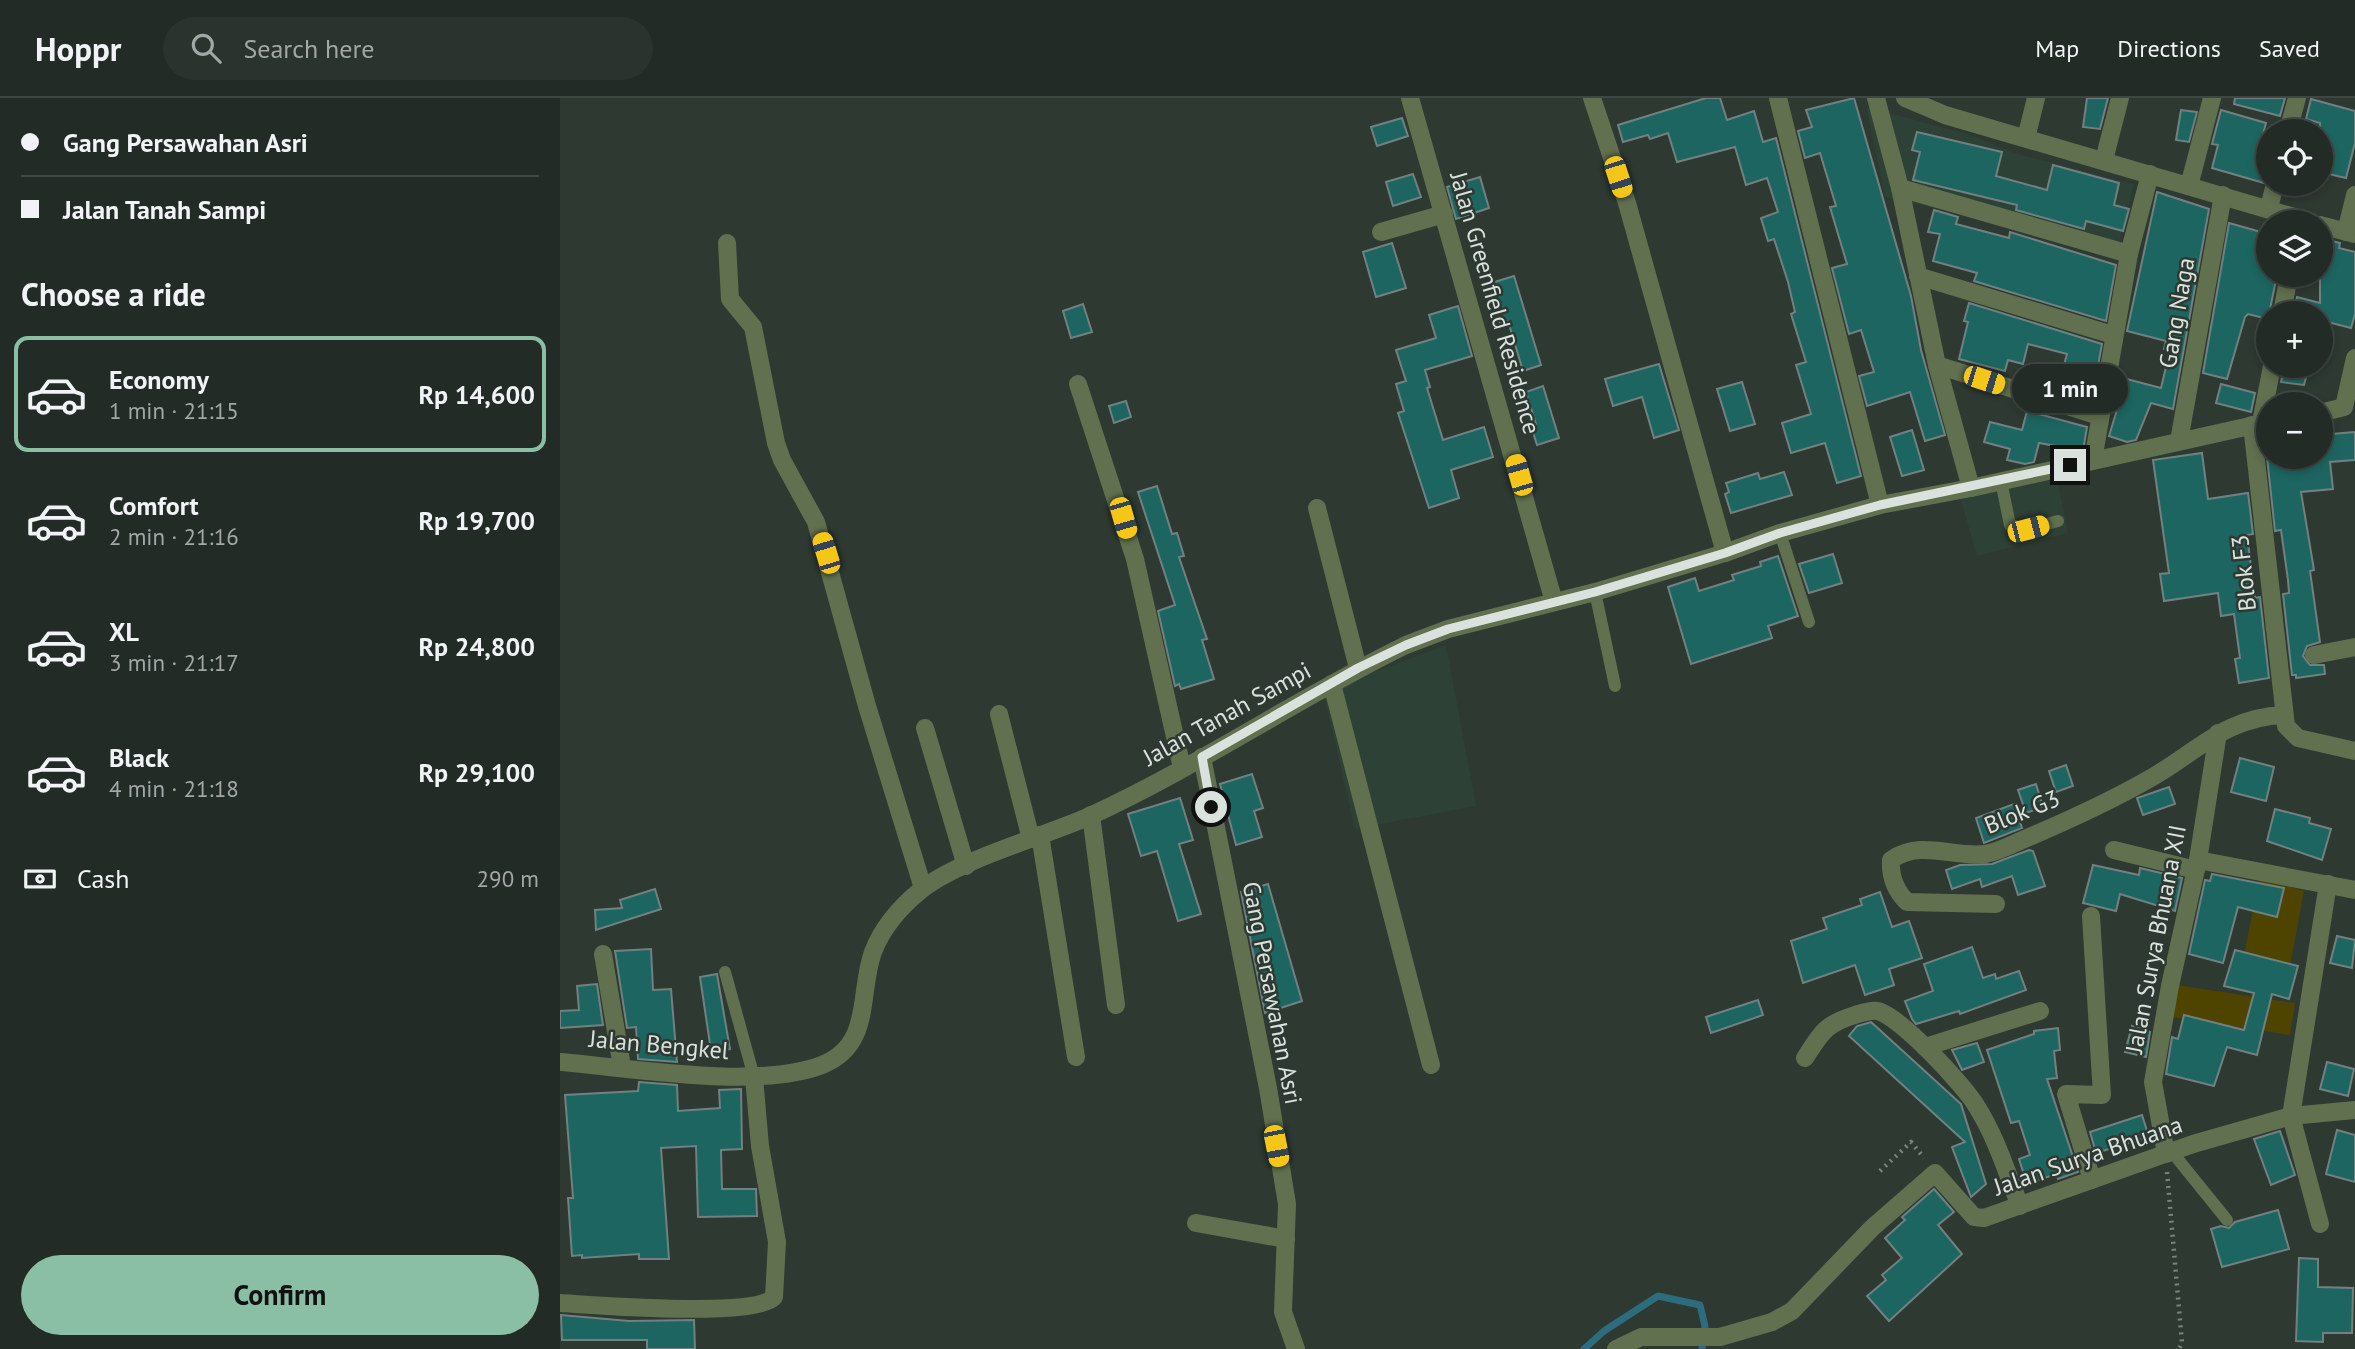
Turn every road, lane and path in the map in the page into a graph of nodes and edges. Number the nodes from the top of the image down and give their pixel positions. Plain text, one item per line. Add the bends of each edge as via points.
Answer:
1 (1410, 98) edge
2 (1592, 98) edge
3 (1778, 98) edge
4 (1876, 98) edge
5 (1905, 98) edge
6 (2036, 98) edge
7 (2120, 98) edge
8 (2212, 98) edge
9 (2297, 98) edge
10 (1947, 106) edge
11 (2291, 119) edge
12 (2026, 138) junction
13 (2104, 160) junction
14 (2150, 174) junction
15 (2189, 186) junction
16 (1900, 188) junction
17 (2223, 195) junction
18 (2355, 195) edge
19 (2272, 196) edge
20 (2269, 208) junction
21 (2274, 210) edge
22 (1444, 215) junction
23 (2333, 228) edge
24 (1381, 232) dead end
25 (2350, 233) edge
26 (727, 243) dead end
27 (2129, 254) junction
28 (1918, 276) junction
29 (2113, 335) junction
30 (2355, 358) edge
31 (1937, 365) junction
32 (1078, 384) dead end
33 (2333, 410) edge
34 (2099, 416) junction
35 (2256, 424) edge
36 (2179, 440) junction
37 (2093, 460) junction
38 (2264, 469) edge
39 (2001, 481) junction
40 (1970, 488) junction
41 (1880, 505) junction
42 (1317, 508) dead end
43 (2058, 521) dead end
44 (1780, 533) junction
45 (1725, 553) junction
46 (1595, 592) junction
47 (1555, 602) junction
48 (1809, 622) dead end
49 (2355, 647) edge
50 (2315, 655) dead end
51 (1358, 668) junction
52 (1332, 684) junction
53 (1615, 687) dead end
54 (999, 713) dead end
55 (2284, 715) junction
56 (925, 728) dead end
57 (2218, 733) junction
58 (2355, 751) edge
59 (1202, 757) junction
60 (1182, 768) junction
61 (1091, 815) junction
62 (1035, 837) junction
63 (2114, 850) dead end
64 (2197, 865) junction
65 (966, 866) junction
66 (2328, 884) junction
67 (923, 888) junction
68 (2355, 890) edge
69 (1996, 904) dead end
70 (2091, 916) dead end
71 (603, 954) dead end
72 (725, 972) dead end
73 (1116, 1005) dead end
74 (2040, 1011) dead end
75 (1925, 1047) junction
76 (1076, 1057) dead end
77 (1805, 1058) dead end
78 (560, 1062) edge
79 (1431, 1065) dead end
80 (622, 1067) junction
81 (754, 1077) junction
82 (2355, 1110) edge
83 (2291, 1116) junction
84 (2169, 1153) junction
85 (1880, 1171) dead end
86 (1935, 1173) junction
87 (2092, 1180) junction
88 (2020, 1206) junction
89 (2227, 1220) dead end
90 (1196, 1223) dead end
91 (2320, 1224) dead end
92 (1286, 1240) junction
93 (560, 1303) edge
94 (1296, 1349) edge
95 (1616, 1349) edge
96 (2179, 1349) edge

1 - 22 street, Jalan Greenfield Residence
2 - 45 street via 1627,203
3 - 41 street
4 - 16 street
5 - 10 street
6 - 12 street
7 - 13 street
8 - 15 street
9 - 11 street
10 - 12 street
12 - 13 street
13 - 14 street
14 - 15 street
14 - 27 street
15 - 17 street
16 - 27 street
16 - 28 street
17 - 20 street
17 - 36 street, Gang Naga
18 - 25 street
19 - 20 street
20 - 21 street
22 - 24 street
22 - 47 street, Jalan Greenfield Residence
23 - 25 street
26 - 67 street via 730,299 753,327 776,443 816,522
27 - 29 street
28 - 29 street
28 - 31 street
29 - 34 street
30 - 33 street via 2344,407
31 - 34 street
31 - 40 street
32 - 60 street via 1135,559
34 - 37 street
35 - 36 street, Jalan Tanah Sampi
36 - 37 street, Jalan Tanah Sampi
37 - 39 street, Jalan Tanah Sampi
38 - 55 street, Blok F3
39 - 40 street, Jalan Tanah Sampi
39 - 43 lane via 2010,525 2028,529
40 - 41 street, Jalan Tanah Sampi
41 - 44 street, Jalan Tanah Sampi
42 - 51 street
44 - 45 street, Jalan Tanah Sampi
44 - 48 lane
45 - 46 street, Jalan Tanah Sampi
46 - 47 street, Jalan Tanah Sampi
46 - 53 lane
47 - 51 street, Jalan Tanah Sampi via 1448,629
49 - 50 street
51 - 52 street, Jalan Tanah Sampi
52 - 59 street, Jalan Tanah Sampi
52 - 79 street
54 - 62 street
55 - 57 street, Blok G3 via 2242,721
55 - 58 street via 2293,736
56 - 65 street
57 - 64 street, Jalan Surya Bhuana XII
57 - 69 street, Blok G3 via 2142,783 2000,850 1972,854 1912,850 1891,860 1899,894 1907,902
59 - 60 street, Jalan Tanah Sampi
59 - 92 street, Gang Persawahan Asri via 1268,1088 1287,1204
60 - 61 street, Jalan Tanah Sampi
61 - 62 street, Jalan Tanah Sampi
61 - 73 street
62 - 65 street, Jalan Tanah Sampi
62 - 76 street
63 - 64 street
64 - 66 street
64 - 84 street, Jalan Surya Bhuana XII via 2153,1082
65 - 67 street, Jalan Tanah Sampi
66 - 68 street
66 - 83 street
67 - 81 street, Jalan Tanah Sampi via 889,920 873,951 857,1036 842,1054 806,1070
70 - 87 street via 2102,1095 2066,1094
71 - 80 street
72 - 81 lane
74 - 75 street
75 - 77 street via 1885,1015 1867,1012 1824,1029
75 - 88 street via 1976,1105
78 - 80 street, Jalan Bengkel
80 - 81 street, Jalan Bengkel
81 - 93 street via 760,1146 777,1241 774,1297 760,1306 725,1308
82 - 83 street, Jalan Surya Bhuana
83 - 84 street, Jalan Surya Bhuana
83 - 91 street
84 - 87 street, Jalan Surya Bhuana
84 - 89 lane
84 - 96 path
85 - 86 path via 1911,1142
86 - 88 street, Jalan Surya Bhuana via 1977,1219
86 - 95 street via 1872,1228 1792,1311 1772,1322 1720,1337 1641,1337
87 - 88 street, Jalan Surya Bhuana
90 - 92 street
92 - 94 street, Gang Persawahan Asri via 1283,1312

